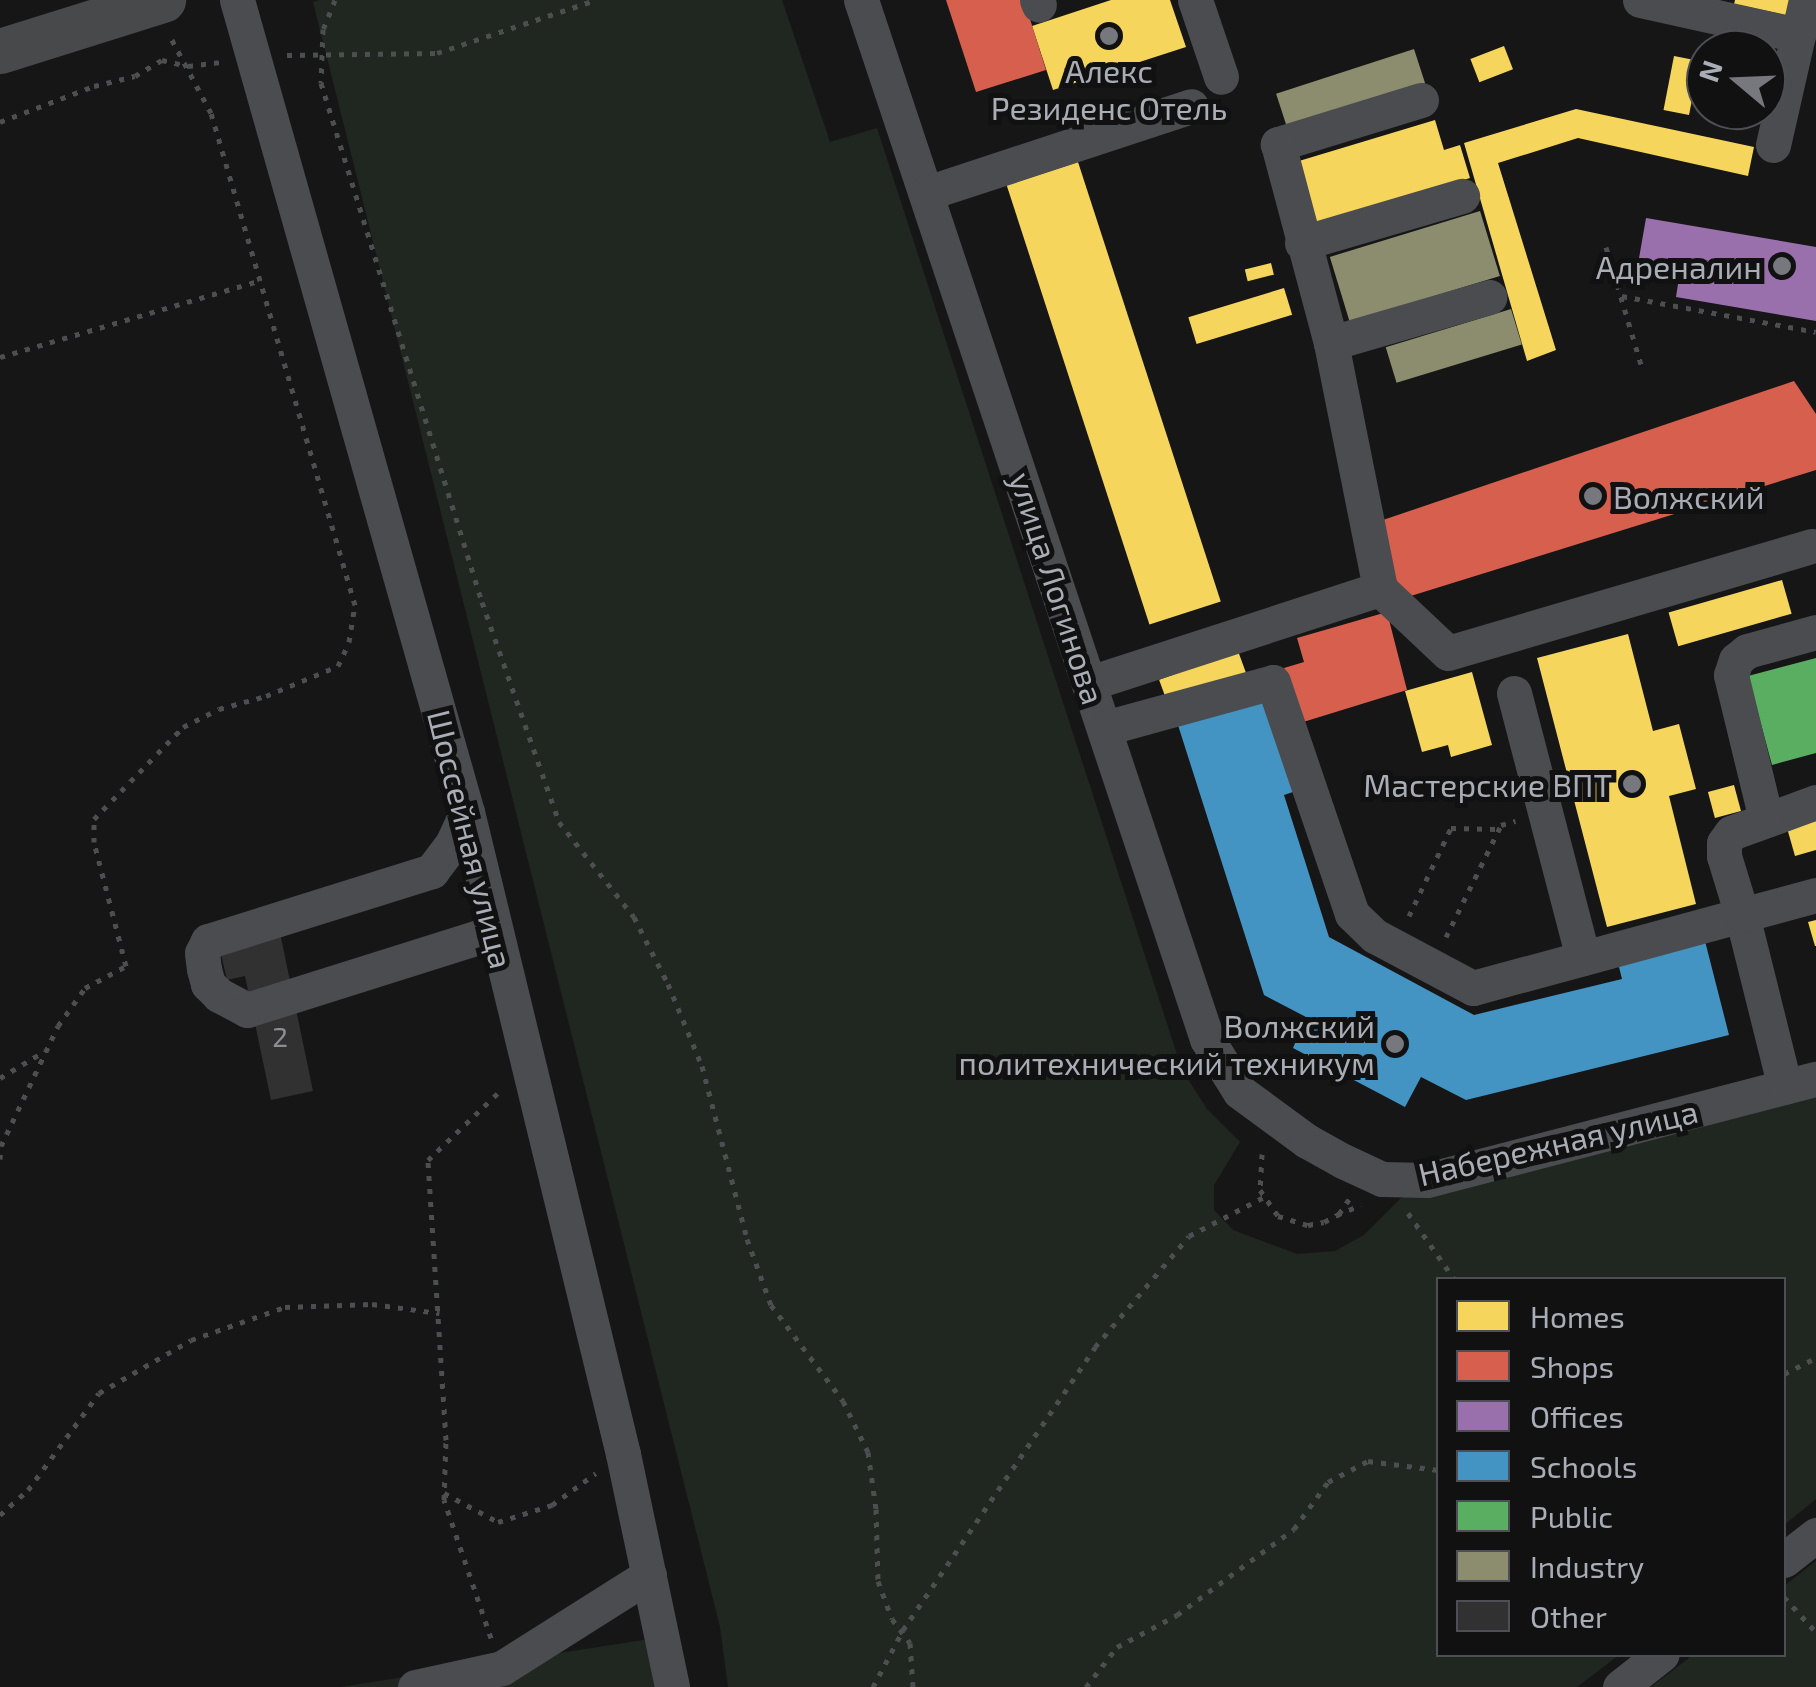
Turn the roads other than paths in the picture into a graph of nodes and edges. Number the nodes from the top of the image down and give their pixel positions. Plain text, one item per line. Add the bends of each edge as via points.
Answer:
1 (237, 0) edge
2 (846, 0) edge
3 (862, 0) edge
4 (1195, 0) edge
5 (1640, 0) edge
6 (1806, 0) edge
7 (167, 19) edge
8 (1798, 35) junction
9 (0, 50) edge
10 (886, 71) junction
11 (1221, 77) dead end
12 (1422, 100) dead end
13 (1191, 106) dead end
14 (1773, 145) dead end
15 (927, 193) junction
16 (1462, 196) dead end
17 (1302, 243) junction
18 (1488, 297) dead end
19 (1331, 343) junction
20 (1812, 546) dead end
21 (1380, 589) junction
22 (1816, 632) edge
23 (1090, 683) junction
24 (1514, 693) dead end
25 (1105, 728) junction
26 (1816, 802) edge
27 (466, 812) junction
28 (1766, 819) junction
29 (1816, 896) edge
30 (1742, 914) junction
31 (494, 932) junction
32 (1583, 958) junction
33 (1801, 1083) edge
34 (1307, 1141) joint
35 (1816, 1535) edge
36 (1786, 1558) edge
37 (649, 1575) junction
38 (1658, 1657) edge
39 (415, 1687) edge
40 (672, 1687) edge
41 (1620, 1687) edge

1 - 27 street, Шоссейная улица
2 - 10 street via 865,44
3 - 10 street, улица Логинова
4 - 11 street
5 - 8 street
6 - 8 street
7 - 9 main road
8 - 14 street
10 - 15 street, улица Логинова
12 - 17 street via 1278,144
13 - 15 street
15 - 23 street, улица Логинова
16 - 17 street
17 - 19 street
18 - 19 street
19 - 21 street
20 - 21 street via 1448,653
21 - 23 street
22 - 28 street via 1747,651 1731,675
23 - 25 street, улица Логинова
24 - 32 street
25 - 32 street via 1273,682 1352,914 1394,946 1472,988
25 - 34 street, улица Логинова via 1207,1039 1240,1092
26 - 28 street
27 - 31 street, Шоссейная улица
27 - 31 street via 432,871 208,940 204,969 219,995 247,1010
28 - 30 street via 1743,826 1724,843
29 - 30 street
30 - 32 street
30 - 33 street
31 - 37 street, Шоссейная улица
33 - 34 street, Набережная улица via 1427,1180 1382,1179
35 - 36 street
37 - 39 street via 502,1668
37 - 40 street, Шоссейная улица
38 - 41 street

